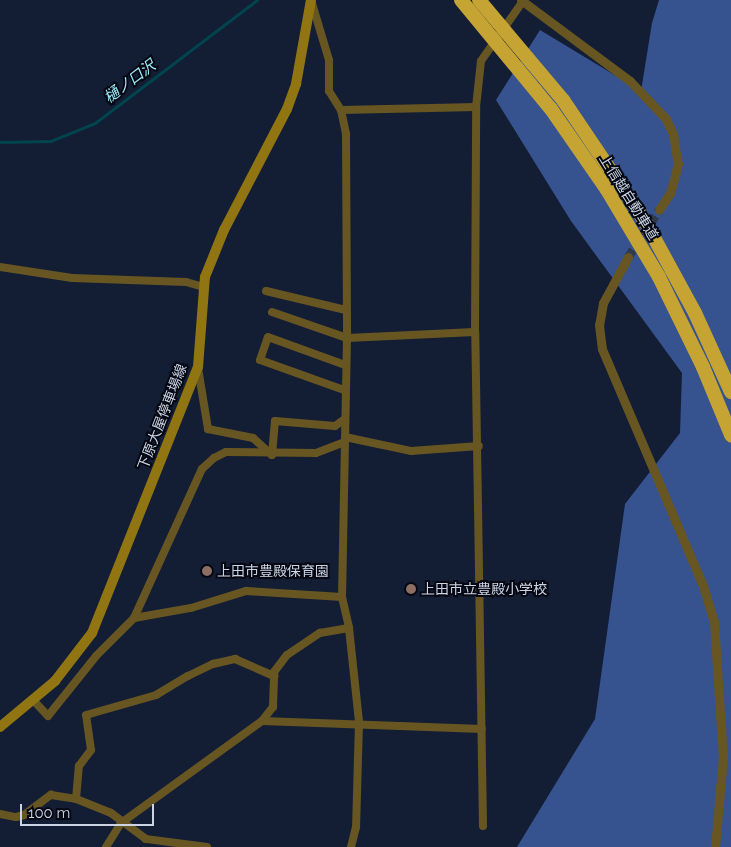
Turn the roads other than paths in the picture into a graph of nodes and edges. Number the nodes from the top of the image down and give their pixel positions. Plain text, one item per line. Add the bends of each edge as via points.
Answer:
1 (311, 0) edge
2 (461, 0) edge
3 (480, 0) edge
4 (522, 1) edge
5 (476, 108) junction
6 (341, 110) junction
7 (659, 210) tunnel mouth
8 (628, 257) tunnel mouth
9 (0, 266) edge
10 (203, 287) junction
11 (266, 292) dead end
12 (346, 310) junction
13 (272, 312) dead end
14 (475, 332) junction
15 (347, 338) junction
16 (345, 365) junction
17 (198, 367) junction
18 (344, 390) junction
19 (731, 392) edge
20 (345, 418) junction
21 (731, 435) edge
22 (345, 440) junction
23 (479, 446) junction
24 (272, 455) junction
25 (342, 597) junction
26 (134, 618) junction
27 (349, 628) junction
28 (274, 676) junction
29 (33, 700) junction
30 (262, 720) junction
31 (359, 722) junction
32 (0, 727) edge
33 (482, 729) junction
34 (76, 798) junction
35 (0, 814) edge
36 (121, 823) junction
37 (483, 826) dead end
38 (106, 847) edge
39 (208, 847) edge
40 (351, 847) edge
41 (715, 847) edge

1 - 6 street via 329,60 329,90
1 - 10 main road, 下原大屋停車場線 via 303,57 286,109 224,230
2 - 21 highway, 上信越自動車道, bridge via 552,109 607,190 659,277 703,367
3 - 19 highway, 上信越自動車道, bridge via 564,100 646,223 695,313
4 - 5 street via 481,61
4 - 7 street via 630,81 666,119 673,134 678,164 670,193
5 - 6 street
5 - 14 street
6 - 12 street via 346,134
8 - 41 street via 603,303 599,325 602,350 703,586 714,622 723,756
9 - 10 street via 72,278 186,282
10 - 17 main road, 下原大屋停車場線
11 - 12 street
12 - 15 street
13 - 15 street
14 - 15 street
14 - 23 street
15 - 16 street
16 - 18 street
16 - 18 street via 268,337 260,360
17 - 24 street via 208,429 253,438
17 - 29 main road, 下原大屋停車場線 via 92,633 55,681
18 - 20 street
20 - 22 street
20 - 24 street via 335,426 276,421
22 - 23 street via 411,451
22 - 24 street via 316,453
22 - 25 street
23 - 33 street
24 - 26 street via 226,452 202,469
25 - 26 street via 246,591 191,608
25 - 27 street
26 - 29 street via 96,656 48,716
27 - 28 street via 320,633 287,655
27 - 31 street
28 - 30 street via 273,707
28 - 34 street via 235,659 188,676 156,695 86,715 91,750 79,766
29 - 32 main road, 下原大屋停車場線
30 - 31 street
30 - 36 street
31 - 33 street
31 - 40 street via 356,827
33 - 37 street
34 - 35 street via 51,795 24,815
34 - 36 street via 111,813
36 - 38 street
36 - 39 street via 146,838

